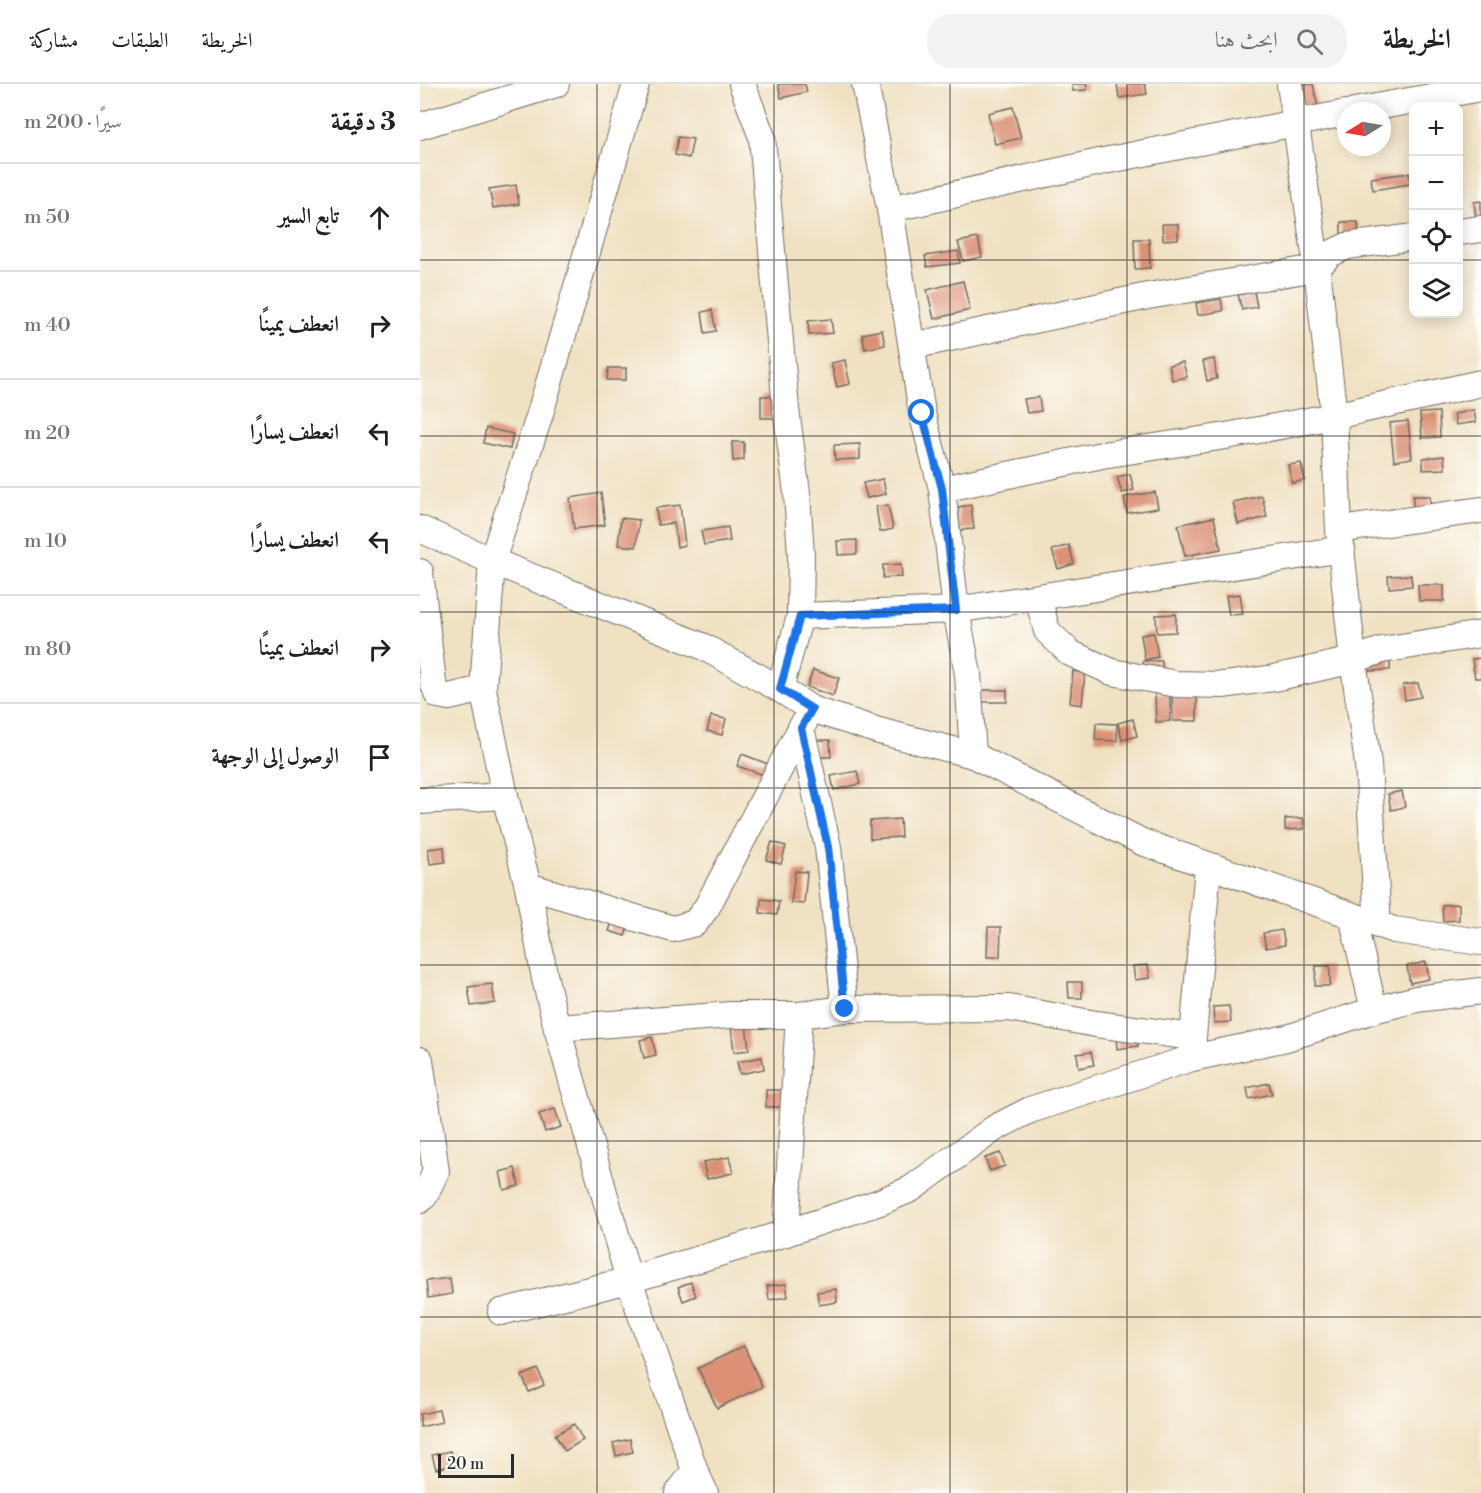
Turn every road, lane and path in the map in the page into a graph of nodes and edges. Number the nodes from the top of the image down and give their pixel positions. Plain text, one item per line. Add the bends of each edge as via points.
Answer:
1 (556, 84) edge
2 (636, 84) edge
3 (742, 84) edge
4 (865, 84) edge
5 (1290, 84) edge
6 (1481, 88) edge
7 (1391, 104) edge
8 (1337, 115) edge
9 (1295, 123) junction
10 (420, 126) edge
11 (890, 209) junction
12 (1481, 229) edge
13 (1463, 231) edge
14 (1409, 238) edge
15 (1317, 268) junction
16 (912, 346) junction
17 (1481, 383) edge
18 (1334, 416) junction
19 (942, 489) junction
20 (1481, 510) edge
21 (420, 529) edge
22 (1340, 539) junction
23 (492, 561) junction
24 (420, 572) edge
25 (1038, 598) junction
26 (956, 610) junction
27 (800, 616) junction
28 (1481, 634) edge
29 (1353, 660) junction
30 (483, 689) junction
31 (780, 689) junction
32 (806, 719) junction
33 (974, 755) junction
34 (505, 796) junction
35 (420, 801) edge
36 (1208, 866) junction
37 (528, 885) junction
38 (1352, 915) junction
39 (1378, 925) junction
40 (1481, 942) edge
41 (1481, 991) edge
42 (845, 1009) junction
43 (1374, 1010) junction
44 (799, 1015) junction
45 (557, 1028) junction
46 (1192, 1048) junction
47 (420, 1060) edge
48 (420, 1200) edge
49 (786, 1233) junction
50 (629, 1281) junction
51 (501, 1312) dead end
52 (700, 1482) edge
53 (678, 1493) edge

1 - 10 street
2 - 23 street via 539,417
3 - 27 street via 762,137 797,493
4 - 11 street
5 - 9 street
6 - 7 street
8 - 9 street
9 - 11 street
9 - 15 street
11 - 16 street
12 - 13 street
14 - 15 street via 1347,246 1330,254
15 - 16 street via 1148,296
15 - 18 street
16 - 19 street via 922,413
17 - 18 street
18 - 19 street via 1102,455
18 - 22 street
19 - 26 street
20 - 22 street
21 - 23 street
22 - 25 street
22 - 29 street
23 - 30 street
23 - 31 street via 702,646
24 - 30 street via 433,682 438,695 449,697
25 - 26 street
25 - 29 street via 1047,630 1070,653 1112,672 1176,684 1224,685
26 - 27 street
26 - 33 street via 968,674
27 - 31 street
28 - 29 street via 1382,650
29 - 39 street via 1368,764
30 - 34 street
31 - 32 street
32 - 33 street via 879,731
32 - 37 street via 707,907 695,922 673,929
32 - 42 street via 828,847
33 - 36 street via 1142,842
34 - 35 street
34 - 37 street
36 - 38 street
36 - 46 street
37 - 45 street
38 - 39 street
38 - 43 street
39 - 40 street
41 - 43 street via 1416,999
42 - 44 street
42 - 46 street via 1009,1008
43 - 46 street via 1287,1038
44 - 45 street via 731,1015
44 - 49 street
45 - 50 street
46 - 49 street via 1030,1110 995,1128 911,1189
47 - 48 street via 436,1171
49 - 50 street
50 - 51 street
50 - 52 street
52 - 53 street

